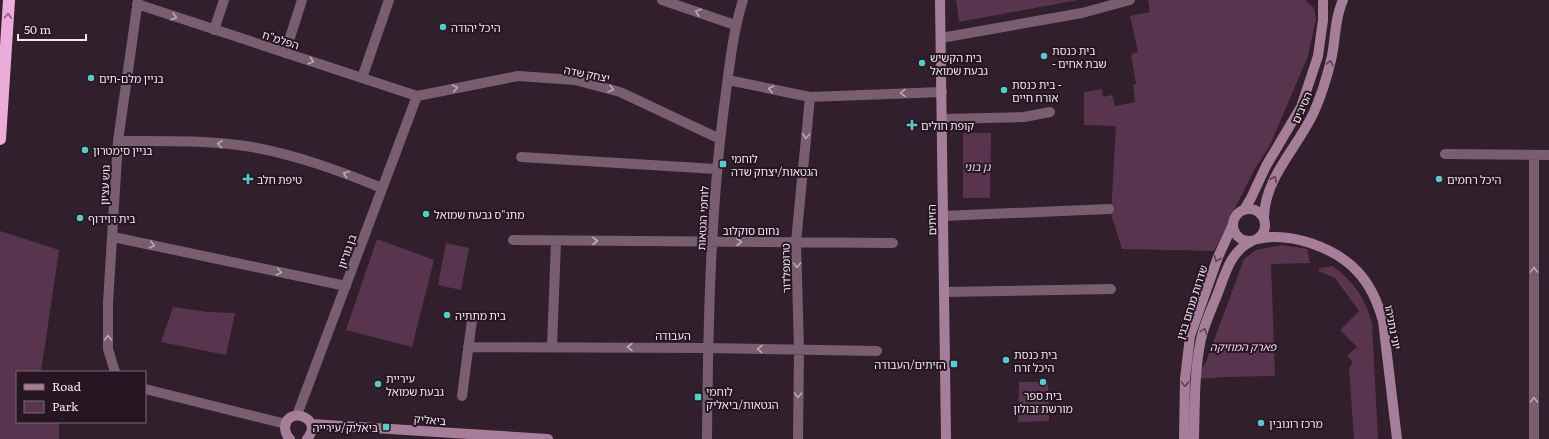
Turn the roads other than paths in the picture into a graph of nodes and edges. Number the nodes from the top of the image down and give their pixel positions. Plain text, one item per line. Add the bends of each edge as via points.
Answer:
1 (9, 0) edge
2 (224, 0) edge
3 (302, 0) edge
4 (388, 0) edge
5 (662, 0) edge
6 (743, 0) edge
7 (940, 0) edge
8 (1130, 0) edge
9 (1323, 0) edge
10 (1343, 0) edge
11 (138, 2) edge
12 (735, 25) junction
13 (214, 30) junction
14 (941, 38) junction
15 (285, 53) junction
16 (362, 78) junction
17 (728, 80) junction
18 (942, 92) junction
19 (417, 96) junction
20 (810, 97) junction
21 (1050, 112) dead end
22 (942, 119) junction
23 (0, 138) edge
24 (720, 139) junction
25 (118, 141) junction
26 (1445, 154) dead end
27 (1534, 155) junction
28 (1549, 155) edge
29 (521, 157) dead end
30 (716, 170) junction
31 (382, 188) junction
32 (1108, 209) dead end
33 (1244, 210) junction
34 (943, 216) junction
35 (1265, 220) junction
36 (1233, 224) junction
37 (113, 237) junction
38 (1295, 239) junction
39 (513, 240) dead end
40 (556, 240) junction
41 (1255, 240) junction
42 (712, 242) junction
43 (796, 242) junction
44 (893, 243) dead end
45 (346, 286) junction
46 (1111, 289) dead end
47 (944, 292) junction
48 (472, 320) dead end
49 (468, 347) junction
50 (552, 347) junction
51 (708, 348) junction
52 (799, 349) junction
53 (877, 351) dead end
54 (115, 371) edge
55 (146, 389) edge
56 (462, 396) dead end
57 (297, 415) junction
58 (286, 424) junction
59 (311, 424) junction
60 (417, 435) edge
61 (472, 437) edge
62 (290, 439) edge
63 (307, 439) edge
64 (548, 439) edge
65 (707, 439) edge
66 (798, 439) edge
67 (946, 439) edge
68 (1184, 439) edge
69 (1194, 439) edge
70 (1397, 439) edge
71 (1534, 439) edge

23 -> 1 highway
2 - 13 street
3 - 15 street
4 - 16 street
12 -> 5 street
6 - 12 street, לוחמי הגטאות
7 - 14 street, הזיתים
8 - 14 street via 1082,13
9 - 33 street, הסיבים via 1318,56 1301,107 1266,166
35 -> 10 street, הסיבים via 1265,200 1271,185 1304,130 1319,98 1331,59 1336,21
11 -> 13 street, הפלמ"ח
11 - 25 street, גוש עציון
12 - 17 street, לוחמי הגטאות
13 - 15 street, הפלמ"ח
14 - 18 street, הזיתים
15 -> 16 street, הפלמ"ח
16 - 19 street, הפלמ"ח
20 -> 17 street
17 - 24 street, לוחמי הגטאות
18 -> 20 street
18 - 22 street, הזיתים
19 -> 24 street, יצחק שדה via 518,76 575,80 620,92
19 - 31 street, בן גוריון
20 -> 43 street, טרומפלדור
21 - 22 street via 1024,117
22 - 34 street, הזיתים
24 - 30 street, לוחמי הגטאות
31 -> 25 street via 322,165 252,148 193,141
25 - 37 street, גוש עציון
26 - 27 street
27 - 28 street
71 -> 27 street
29 - 30 street
30 - 42 street, לוחמי הגטאות
31 - 45 street, בן גוריון
32 - 34 street
33 - 35 street via 1253,209
33 - 36 street via 1236,216
34 - 47 street, הזיתים
35 - 38 street, יוני נתניהו via 1278,231
35 - 41 street via 1264,232
36 - 41 street via 1238,237 1247,241
36 -> 68 street, שדרות מנחם בגין via 1218,257 1190,336 1185,380
37 -> 45 street
54 -> 37 street, גוש עציון via 108,349 108,302
38 - 41 street, יוני נתניהו via 1271,237
38 - 70 street, יוני נתניהו via 1323,249 1349,264 1358,272 1373,294 1383,321
39 - 40 street, נחום סוקלוב
40 -> 42 street, נחום סוקלוב
40 - 50 street
69 -> 41 street, שדרות מנחם בגין via 1195,379 1201,338 1227,270 1238,250
42 -> 43 street, נחום סוקלוב
42 - 51 street, לוחמי הגטאות
43 - 44 street, נחום סוקלוב
43 -> 52 street, טרומפלדור
45 - 57 street, בן גוריון
46 - 47 street
47 - 67 street, הזיתים
48 - 49 street
49 - 50 street, העבודה
49 - 56 street
51 -> 50 street, העבודה
52 -> 51 street, העבודה
51 - 65 street, לוחמי הגטאות
52 - 53 street, העבודה
52 -> 66 street, טרומפלדור
55 - 58 street
57 - 58 street
57 - 59 street via 305,417
58 - 62 street via 286,433
59 - 60 street, ביאליק
59 - 63 street via 312,431
60 - 61 street, ביאליק
61 - 64 street, ביאליק

